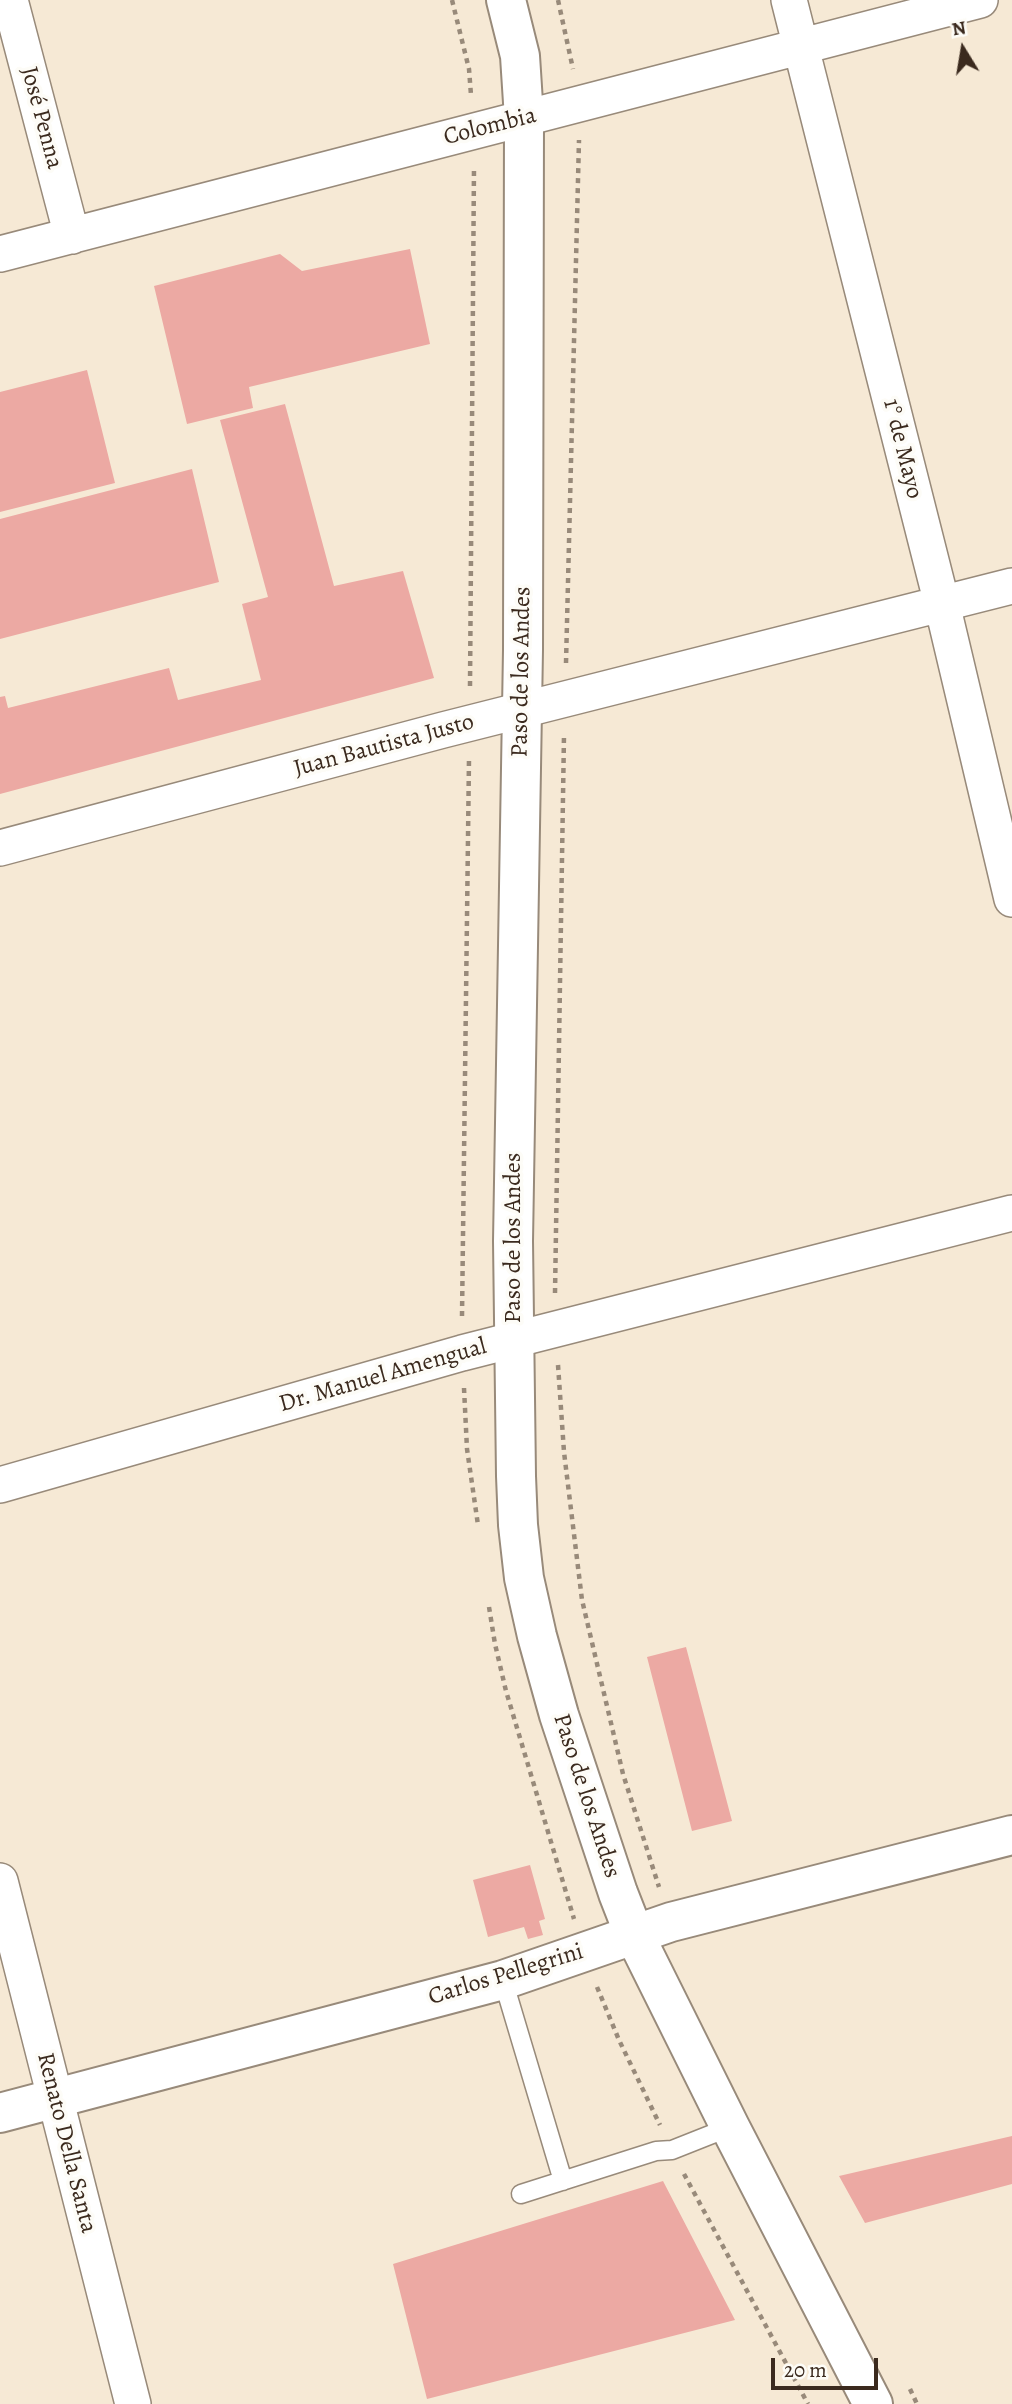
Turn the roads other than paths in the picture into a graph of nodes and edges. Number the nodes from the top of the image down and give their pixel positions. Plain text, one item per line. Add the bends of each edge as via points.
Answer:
1 (10, 0) edge
2 (506, 0) edge
3 (789, 0) edge
4 (980, 0) edge
5 (800, 47) junction
6 (524, 118) junction
7 (72, 236) junction
8 (0, 254) edge
9 (1012, 586) edge
10 (942, 604) junction
11 (521, 711) junction
12 (0, 848) edge
13 (1012, 898) edge
14 (1012, 1213) edge
15 (514, 1339) junction
16 (0, 1485) edge
17 (1012, 1835) edge
18 (0, 1881) edge
19 (634, 1934) junction
20 (503, 1980) junction
21 (55, 2098) junction
22 (0, 2113) edge
23 (730, 2127) junction
24 (564, 2181) junction
25 (522, 2194) dead end
26 (133, 2404) edge
27 (873, 2404) edge

1 - 7 street, José Penna
2 - 6 main road, Paso de los Andes via 520,56
3 - 5 street, 1° de Mayo
4 - 5 street, Colombia
5 - 6 street, Colombia
5 - 10 street, 1° de Mayo
6 - 7 street, Colombia
6 - 11 main road, Paso de los Andes
7 - 8 street, Colombia
9 - 10 street, Juan Bautista Justo
10 - 11 street, Juan Bautista Justo
10 - 13 street, 1° de Mayo
11 - 12 street, Juan Bautista Justo
11 - 15 main road, Paso de los Andes
14 - 15 street, Dr. Manuel Amengual
15 - 16 street, Dr. Manuel Amengual
15 - 19 main road, Paso de los Andes via 518,1525 524,1578 559,1715
17 - 19 main road, Carlos Pellegrini
18 - 21 street, Renato Della Santa
19 - 20 main road, Carlos Pellegrini
19 - 23 main road, Paso de los Andes
20 - 21 main road, Carlos Pellegrini
20 - 24 lane
21 - 22 main road, Carlos Pellegrini
21 - 26 street, Renato Della Santa
23 - 24 lane via 672,2150
23 - 27 main road, Paso de los Andes
24 - 25 lane

